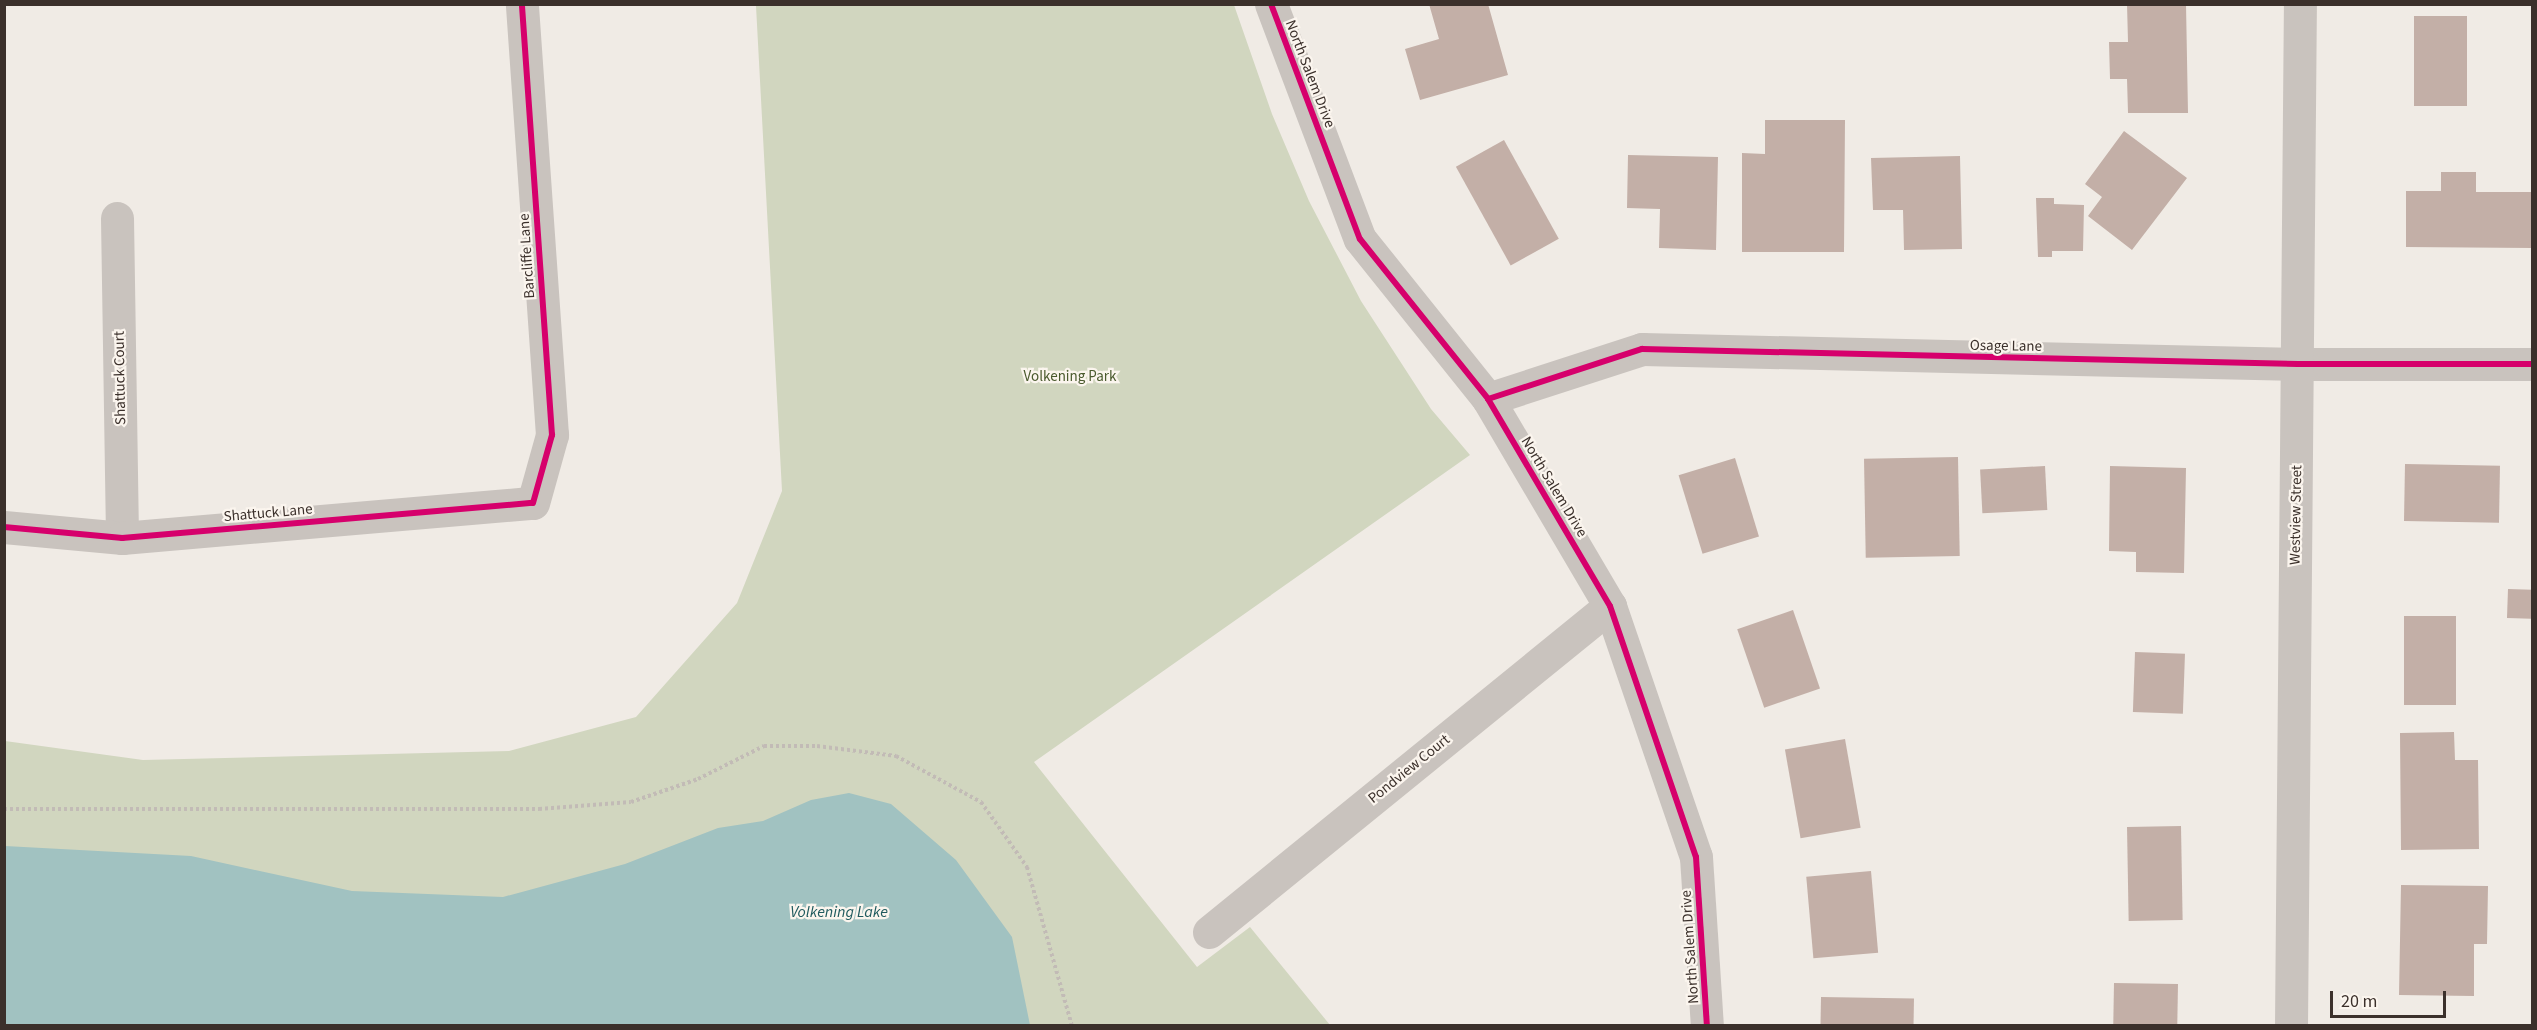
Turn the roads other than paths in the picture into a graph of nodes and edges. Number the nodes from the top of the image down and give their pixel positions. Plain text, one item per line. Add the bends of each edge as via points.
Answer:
1 (522, 4) edge
2 (1271, 4) edge
3 (2300, 4) edge
4 (117, 218) dead end
5 (2298, 364) junction
6 (2532, 364) edge
7 (1488, 399) junction
8 (533, 503) joint
9 (4, 527) edge
10 (122, 538) junction
11 (1610, 606) junction
12 (1209, 932) dead end
13 (1707, 1026) edge
14 (2291, 1026) edge

1 - 8 street, Barcliffe Lane via 552,435
2 - 7 street, North Salem Drive via 1360,239
3 - 5 street, Westview Street
4 - 10 street, Shattuck Court
5 - 6 street, Osage Lane
5 - 7 street, Osage Lane via 1642,349
5 - 14 street, Westview Street
7 - 11 street, North Salem Drive
8 - 10 street, Shattuck Lane
9 - 10 street, Shattuck Lane
11 - 12 street, Pondview Court
11 - 13 street, North Salem Drive via 1696,857

